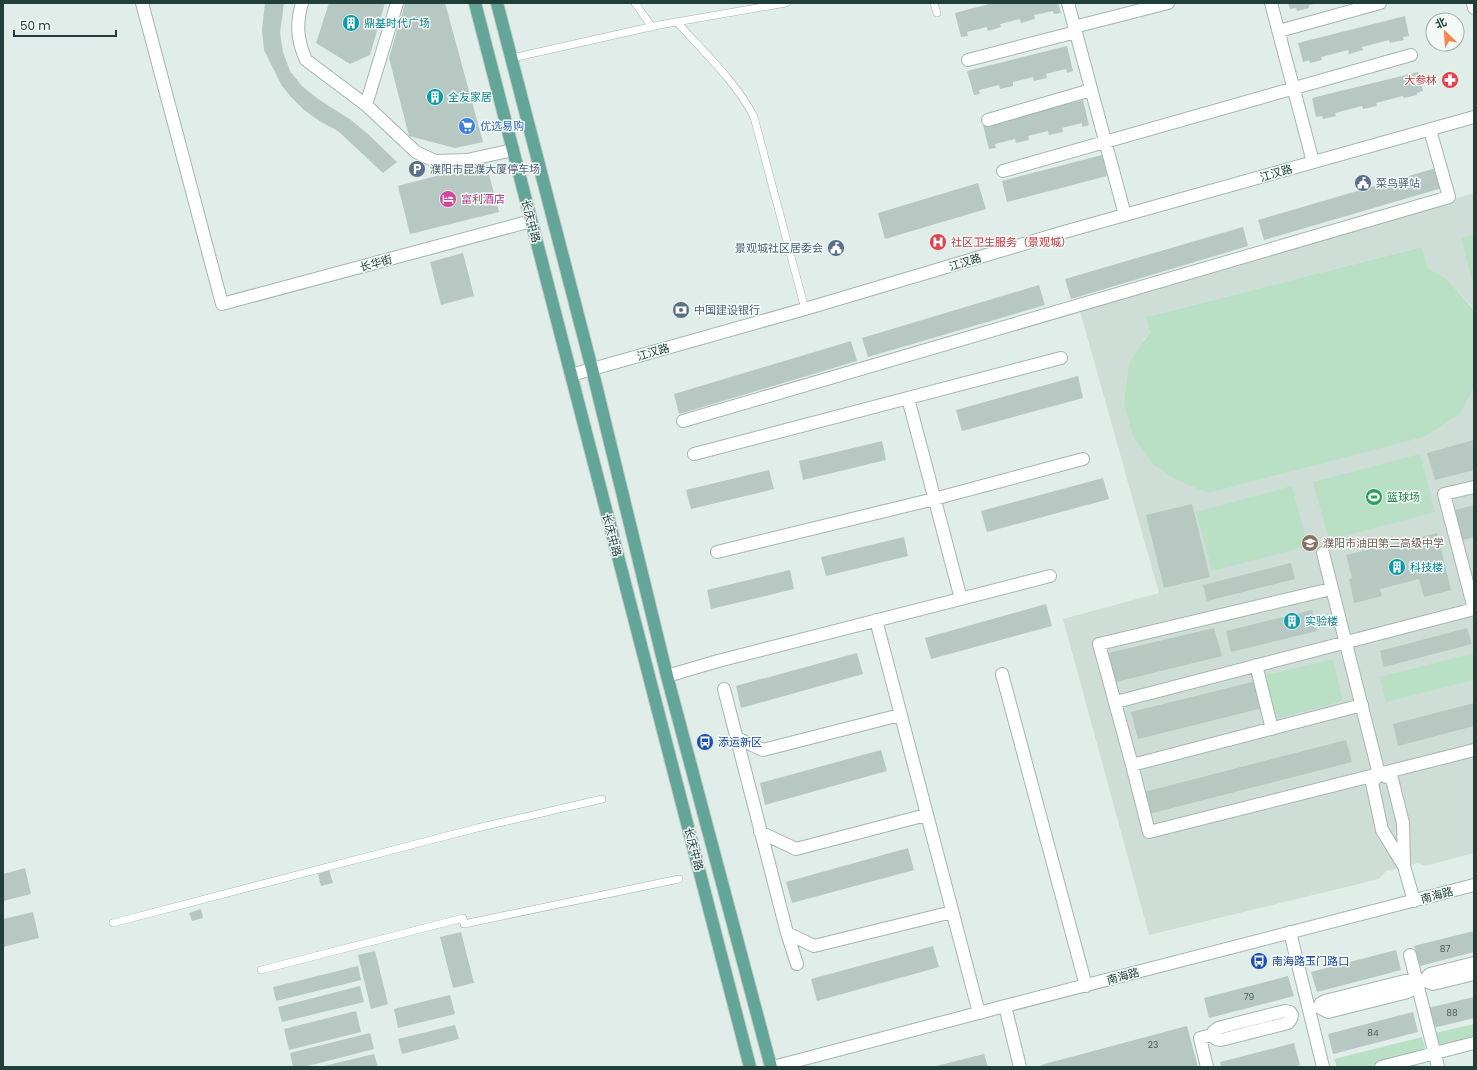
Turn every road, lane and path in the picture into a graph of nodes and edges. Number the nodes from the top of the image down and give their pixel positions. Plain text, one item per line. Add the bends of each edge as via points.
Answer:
1 (142, 3) edge
2 (302, 3) edge
3 (397, 3) edge
4 (474, 3) edge
5 (497, 3) edge
6 (635, 3) edge
7 (786, 3) edge
8 (934, 3) edge
9 (1068, 3) edge
10 (1168, 3) edge
11 (1272, 3) edge
12 (1380, 3) edge
13 (1473, 3) edge
14 (1474, 8) edge
15 (937, 13) dead end
16 (677, 22) junction
17 (652, 27) junction
18 (1075, 30) junction
19 (1279, 31) junction
20 (1411, 55) dead end
21 (512, 58) junction
22 (968, 60) dead end
23 (1294, 88) junction
24 (1091, 90) junction
25 (366, 105) junction
26 (1474, 117) edge
27 (988, 120) dead end
28 (1430, 130) junction
29 (1106, 142) junction
30 (513, 150) junction
31 (1313, 162) junction
32 (1003, 171) dead end
33 (1125, 215) junction
34 (531, 221) junction
35 (805, 309) junction
36 (1061, 358) dead end
37 (592, 369) junction
38 (571, 375) junction
39 (908, 398) junction
40 (683, 421) dead end
41 (694, 454) dead end
42 (1084, 459) dead end
43 (1474, 487) edge
44 (934, 499) junction
45 (717, 552) dead end
46 (1323, 553) dead end
47 (1050, 576) dead end
48 (1331, 589) junction
49 (961, 599) junction
50 (1474, 609) edge
51 (876, 620) junction
52 (1344, 642) junction
53 (1256, 665) junction
54 (1002, 674) dead end
55 (667, 676) junction
56 (724, 689) dead end
57 (1116, 702) junction
58 (1362, 705) junction
59 (900, 715) junction
60 (1272, 729) junction
61 (737, 738) junction
62 (1474, 750) edge
63 (1132, 765) junction
64 (1379, 774) junction
65 (602, 799) dead end
66 (926, 815) junction
67 (760, 832) junction
68 (1404, 866) junction
69 (679, 879) dead end
70 (1474, 885) edge
71 (1414, 901) junction
72 (952, 912) junction
73 (113, 922) dead end
74 (1290, 932) junction
75 (787, 933) junction
76 (1410, 955) dead end
77 (1474, 963) edge
78 (796, 964) dead end
79 (261, 970) dead end
80 (1474, 974) edge
81 (1419, 983) junction
82 (1086, 986) junction
83 (1005, 1006) junction
84 (1314, 1009) junction
85 (979, 1013) junction
86 (1474, 1043) edge
87 (1435, 1053) junction
88 (750, 1067) edge
89 (772, 1067) edge
90 (1020, 1067) edge
91 (1208, 1067) edge
92 (1323, 1067) edge
93 (1381, 1067) edge
94 (1438, 1067) edge

1 - 34 street, 长华街 via 222,304
2 - 25 street via 297,23 301,49 306,60
3 - 25 street
4 - 30 main road, 长庆中路
5 - 21 main road, 长庆中路
6 - 17 lane
7 - 16 lane
8 - 15 lane
9 - 18 street
10 - 18 street
11 - 19 street
12 - 19 street
13 - 14 street
16 - 17 lane
16 - 35 lane via 738,91 754,117
17 - 21 lane
18 - 22 street
18 - 24 street
19 - 23 street
20 - 23 street
21 - 37 main road, 长庆中路
23 - 29 street
23 - 31 street
24 - 27 street
24 - 29 street
25 - 30 street via 416,152 435,161 467,160
26 - 28 street, 江汉路
28 - 31 street, 江汉路
28 - 40 street via 1449,196
29 - 32 street
29 - 33 street
30 - 34 main road, 长庆中路
31 - 33 street, 江汉路
33 - 35 street, 江汉路
34 - 38 main road, 长庆中路
35 - 37 street, 江汉路
36 - 39 street
37 - 38 street, 江汉路
37 - 55 main road, 长庆中路
38 - 88 main road, 长庆中路
39 - 41 street
39 - 44 street
42 - 44 street
43 - 50 street via 1444,494
44 - 45 street
44 - 49 street
46 - 48 street
47 - 49 street
48 - 52 street
48 - 57 street via 1099,644
49 - 51 street
50 - 52 street
51 - 55 street
51 - 59 street
52 - 53 street
52 - 58 street
53 - 57 street
53 - 60 street
54 - 82 street
55 - 89 main road, 长庆中路
56 - 61 street
57 - 63 street
58 - 60 street
58 - 64 street
59 - 61 street via 763,750
59 - 66 street
60 - 63 street
61 - 67 street
62 - 64 street
63 - 64 street via 1149,832
64 - 68 street via 1372,783 1382,830
64 - 68 street via 1392,780 1403,823
65 - 73 lane via 477,828
66 - 67 street via 796,850
66 - 72 street
67 - 75 street
68 - 71 street
69 - 79 lane via 464,924 463,918
70 - 71 street, 南海路
71 - 74 street, 南海路
72 - 75 street via 814,946
72 - 85 street
74 - 82 street, 南海路
74 - 84 street
75 - 78 street
76 - 81 street
77 - 81 street via 1430,974
80 - 81 street via 1433,984
81 - 84 street via 1405,981 1325,1001
81 - 87 street
82 - 83 street, 南海路
83 - 85 street, 南海路
83 - 90 street
84 - 91 street via 1292,1015 1290,1012 1278,1013 1218,1028 1212,1035 1200,1038
84 - 92 street
85 - 89 street, 南海路
86 - 87 street
87 - 93 street
87 - 94 street

